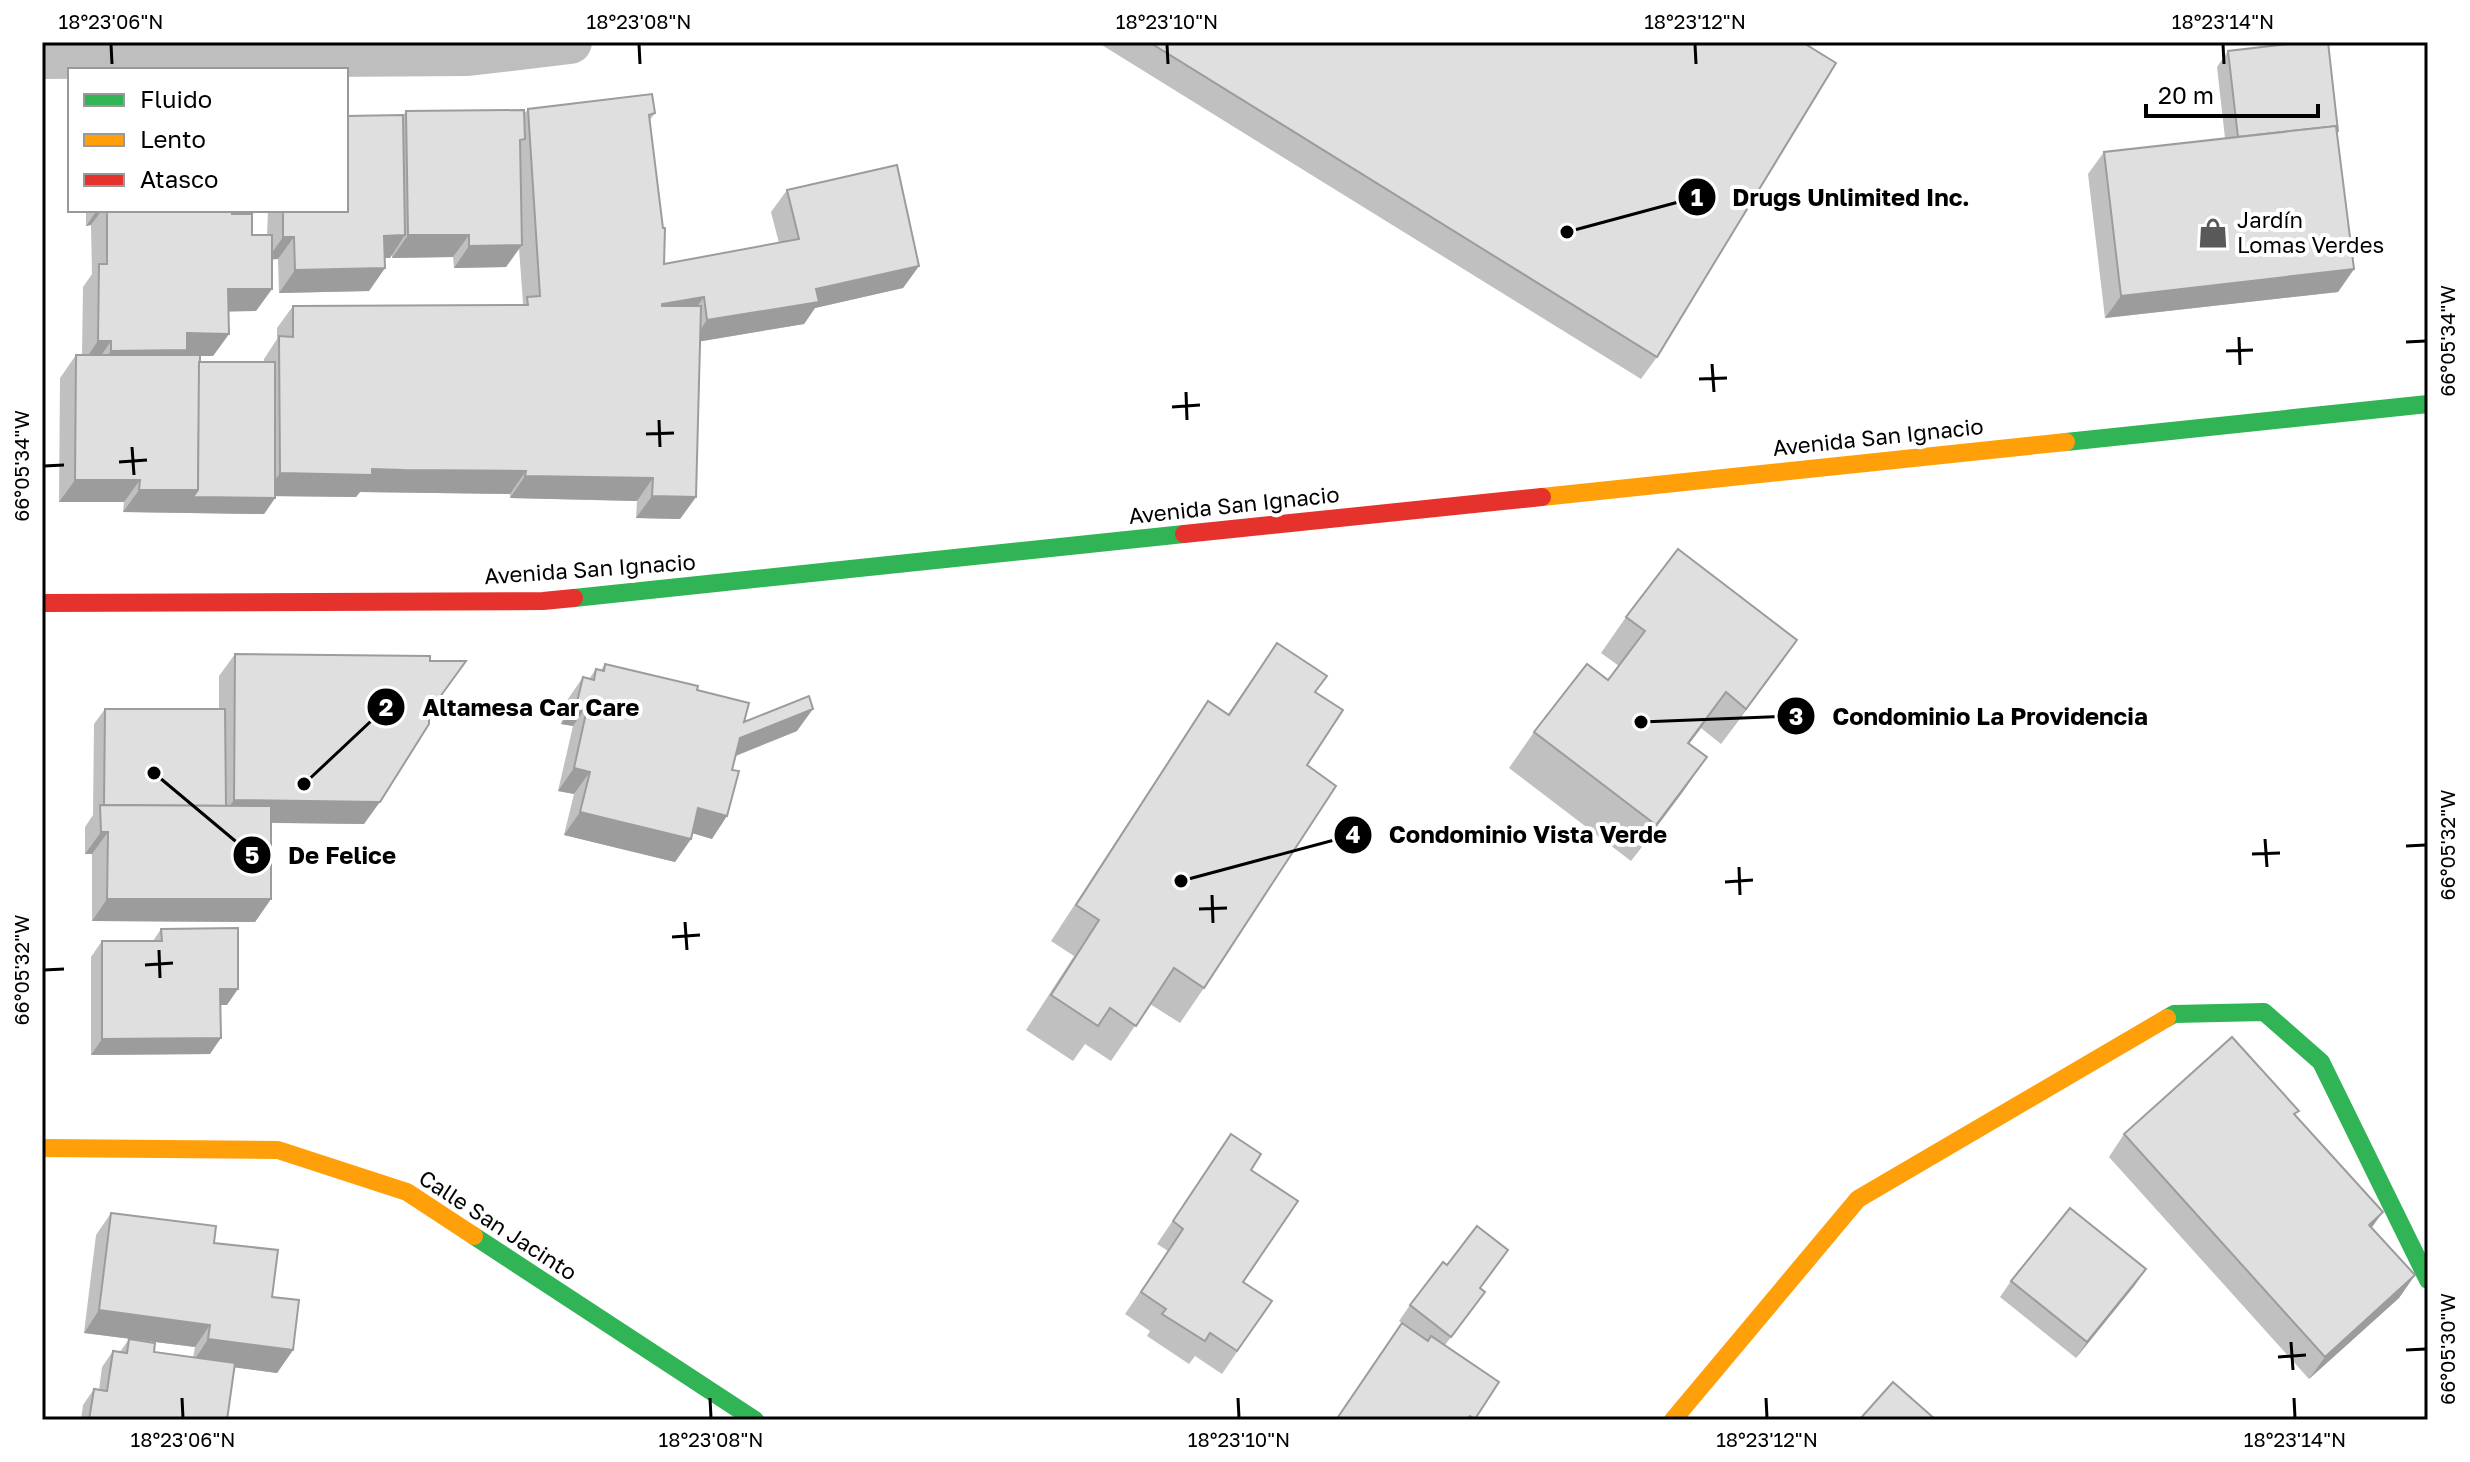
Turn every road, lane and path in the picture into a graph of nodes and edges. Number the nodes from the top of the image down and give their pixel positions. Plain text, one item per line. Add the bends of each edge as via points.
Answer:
1 (570, 42) edge
2 (42, 57) edge
3 (2428, 404) edge
4 (42, 603) edge
5 (42, 1148) edge
6 (2428, 1280) edge
7 (755, 1420) edge
8 (1673, 1420) edge

1 - 2 street via 468,54
3 - 4 street, Avenida San Ignacio via 543,601
5 - 7 street, Calle San Jacinto via 278,1150 407,1192
6 - 8 street via 2321,1062 2264,1012 2174,1014 1858,1199

